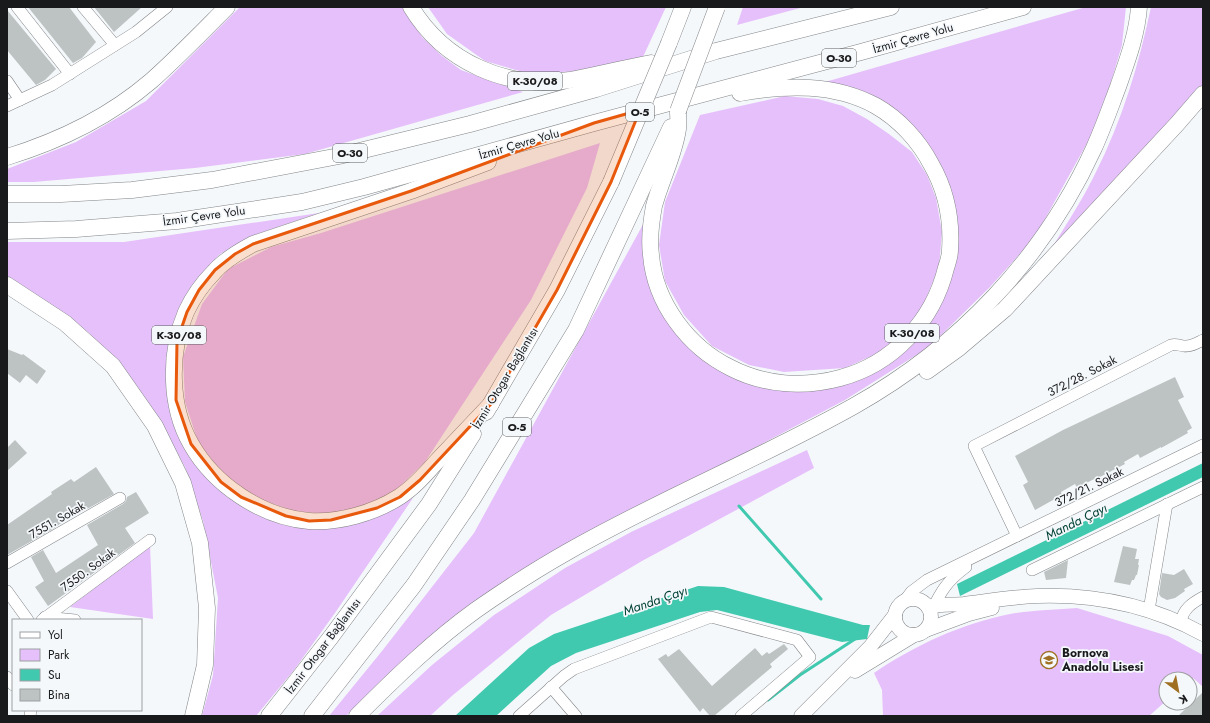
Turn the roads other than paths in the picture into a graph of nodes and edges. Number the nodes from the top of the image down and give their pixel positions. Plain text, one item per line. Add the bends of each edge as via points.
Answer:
1 (17, 7) edge
2 (83, 7) edge
3 (167, 7) edge
4 (227, 7) edge
5 (411, 7) edge
6 (674, 7) edge
7 (683, 7) edge
8 (717, 7) edge
9 (891, 7) edge
10 (1023, 7) edge
11 (1139, 10) edge
12 (669, 43) junction
13 (115, 45) junction
14 (684, 62) junction
15 (70, 74) junction
16 (7, 81) edge
17 (1203, 94) edge
18 (20, 100) junction
19 (7, 106) edge
20 (654, 107) junction
21 (678, 111) junction
22 (594, 123) junction
23 (7, 157) edge
24 (7, 194) edge
25 (7, 231) edge
26 (7, 285) edge
27 (1202, 343) edge
28 (491, 404) junction
29 (856, 405) junction
30 (1203, 446) edge
31 (1203, 487) edge
32 (120, 498) dead end
33 (1167, 504) junction
34 (1018, 536) junction
35 (150, 540) dead end
36 (986, 552) junction
37 (7, 563) edge
38 (1032, 570) dead end
39 (7, 591) edge
40 (1036, 596) junction
41 (1203, 597) edge
42 (905, 600) junction
43 (931, 608) junction
44 (1149, 610) junction
45 (895, 616) junction
46 (27, 619) edge
47 (44, 619) edge
48 (1180, 622) junction
49 (920, 633) junction
50 (1203, 634) edge
51 (552, 687) junction
52 (828, 688) junction
53 (193, 716) edge
54 (269, 716) edge
55 (312, 716) edge
56 (357, 716) edge
57 (519, 716) edge
58 (576, 716) edge
59 (741, 716) edge
60 (801, 716) edge

1 - 15 street
2 - 13 street
3 - 13 street
4 - 23 highway via 150,82 115,108 75,131 37,148
5 - 14 highway, K-30/08 via 431,35 450,52 470,65 526,82 569,80 667,60
6 - 12 highway
7 - 12 highway, İzmir Otogar Bağlantısı / O-5
8 - 21 highway, O-5, bridge
9 - 14 highway, O-30
10 - 20 highway, İzmir Çevre Yolu / O-30
11 - 29 highway via 1131,48 1104,127 1086,166 1039,244 977,315 940,348
12 - 28 highway, İzmir Otogar Bağlantısı / O-5, bridge via 611,182 557,290
13 - 15 street
14 - 24 highway, O-30 via 470,124 331,157 212,180 132,190
15 - 18 street
16 - 18 street
17 - 29 highway, K-30/08 via 1005,309 926,372 887,393
18 - 19 street
20 - 21 highway, K-30/08 via 751,91 811,87 854,97 877,107 910,134 928,158 946,199 950,222 950,252 937,297 921,322 894,351 852,375 825,382 782,383 739,372 725,365 698,347 683,331 662,295 651,255 654,207 678,129
20 - 22 highway, İzmir Çevre Yolu / O-30
21 - 55 highway, O-5 via 576,330 468,507 414,585
22 - 25 highway, İzmir Çevre Yolu / O-30 via 302,202 177,221 76,229
22 - 28 highway, K-30/08 via 411,191 253,244 214,270 186,312 177,341 174,373 176,400 181,422 204,464 221,482 241,497 263,508 309,521 354,516 400,497 420,480
26 - 53 highway via 65,323 113,366 155,426 182,483 200,543 207,608 205,665
27 - 34 street, 372/28. Sokak via 1188,346 1171,345 974,446
28 - 54 highway, İzmir Otogar Bağlantısı / O-5 via 429,504
29 - 56 highway via 620,524 525,578 443,636
30 - 34 street, 372/21. Sokak
31 - 33 street
32 - 37 street, 7551. Sokak
33 - 38 street
33 - 44 street
34 - 36 street, 372/21. Sokak
35 - 47 street, 7550. Sokak
36 - 42 street, 372/21. Sokak via 919,585
36 - 43 street, 372/21. Sokak via 954,576
39 - 46 street
40 - 43 main road
40 - 44 main road via 1094,598
40 - 49 main road via 969,614
41 - 48 street via 1192,603 1182,614
42 - 43 main road via 918,599
42 - 45 main road via 896,609
43 - 49 main road via 929,625
44 - 48 main road
45 - 49 main road via 895,622 902,632 908,635
45 - 52 main road via 870,647
48 - 50 main road
49 - 52 main road via 874,658
51 - 57 street
51 - 58 street
51 - 59 street via 574,669 711,617 797,640 810,657
52 - 60 main road

